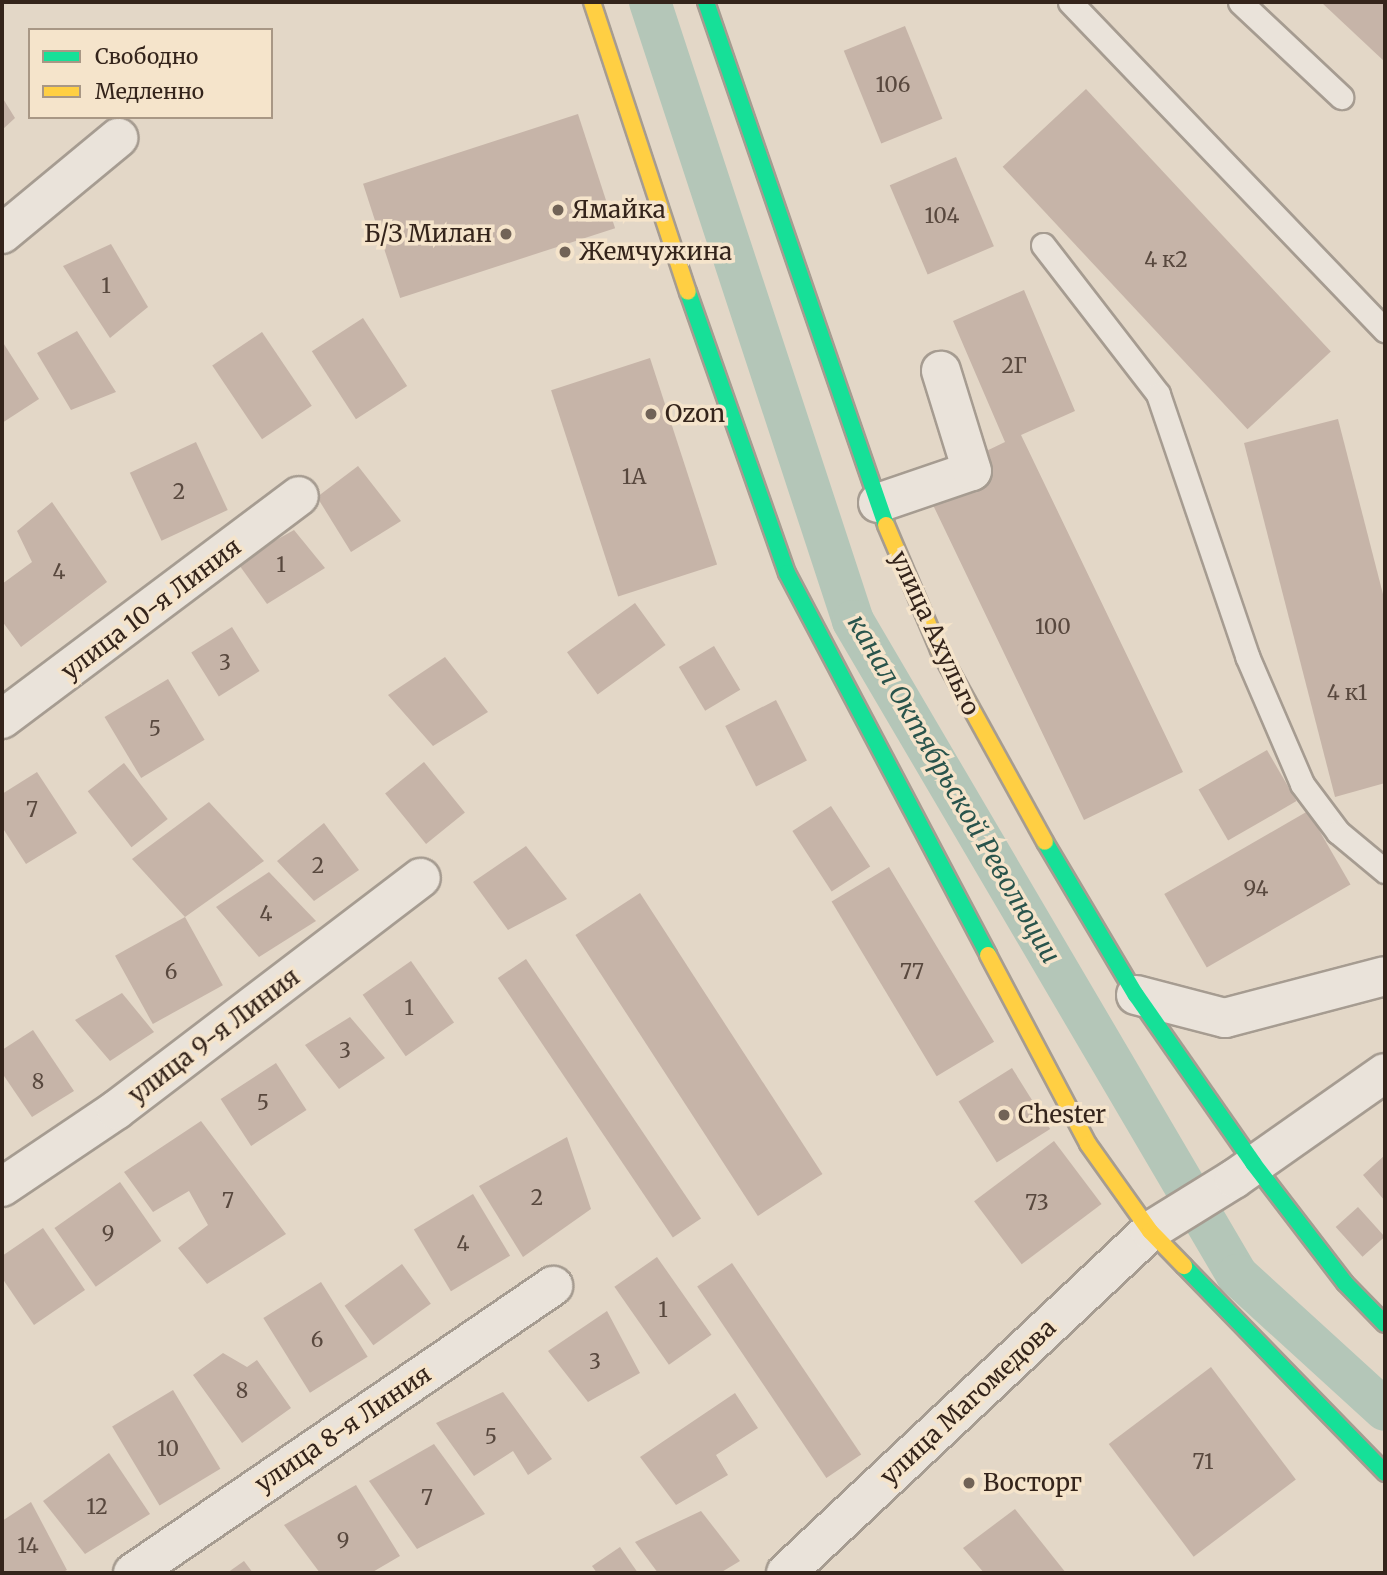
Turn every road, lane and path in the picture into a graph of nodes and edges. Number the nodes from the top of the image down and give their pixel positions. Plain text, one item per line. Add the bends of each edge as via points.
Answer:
1 (592, 2) edge
2 (706, 2) edge
3 (1070, 2) edge
4 (1240, 2) edge
5 (1341, 97) dead end
6 (118, 138) dead end
7 (2, 234) edge
8 (1044, 245) dead end
9 (1385, 330) edge
10 (941, 371) dead end
11 (299, 496) dead end
12 (878, 503) junction
13 (2, 719) edge
14 (1385, 871) edge
15 (421, 877) dead end
16 (1385, 976) edge
17 (1136, 995) junction
18 (1385, 1073) edge
19 (1243, 1171) junction
20 (2, 1187) edge
21 (1150, 1231) junction
22 (553, 1286) dead end
23 (1385, 1324) edge
24 (1385, 1473) edge
25 (133, 1573) edge
26 (786, 1573) edge

1 - 21 main road via 706,348 787,573 1088,1144
2 - 12 main road, улица Ахульго
3 - 9 lane
4 - 5 lane
6 - 7 street
8 - 14 lane via 1158,394 1247,656 1302,784 1338,832
10 - 12 street via 972,471
11 - 13 street, улица 10-я Линия
12 - 17 main road, улица Ахульго via 939,650 993,753
15 - 20 street, улица 9-я Линия via 116,1110
16 - 17 street via 1225,1018
17 - 19 main road, улица Ахульго
18 - 19 street
19 - 21 street, улица Магомедова
19 - 23 main road
21 - 24 main road
21 - 26 street, улица Магомедова
22 - 25 street, улица 8-я Линия

